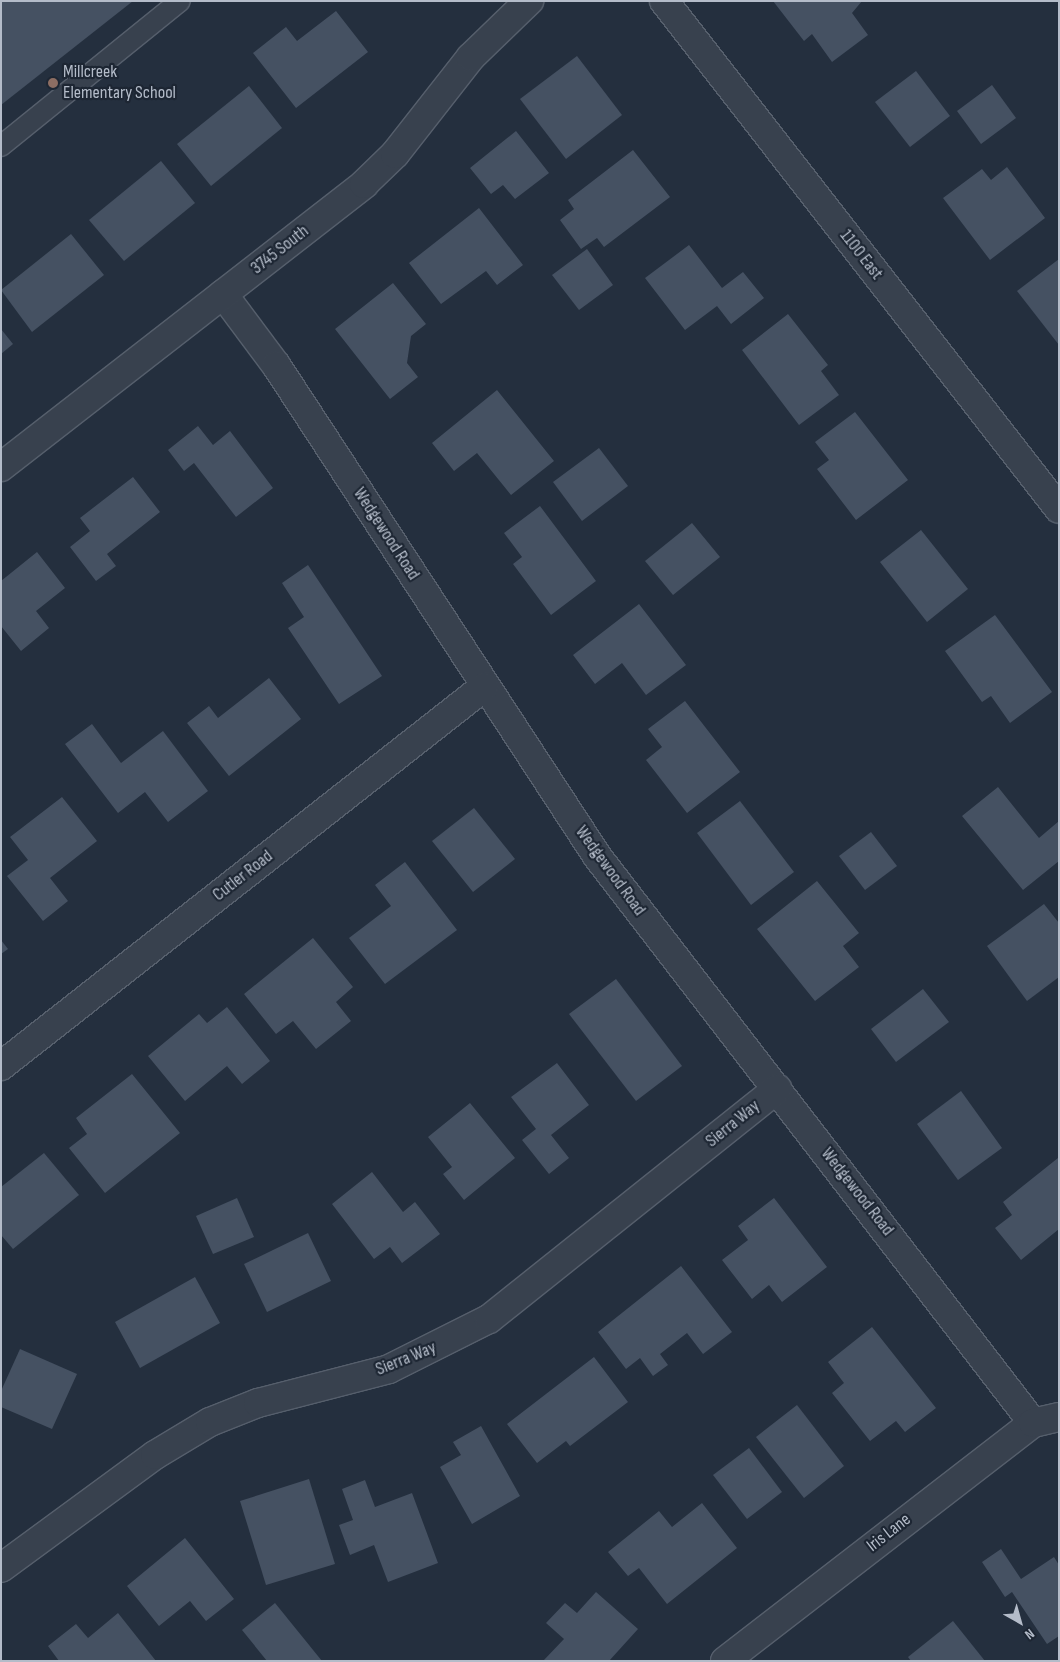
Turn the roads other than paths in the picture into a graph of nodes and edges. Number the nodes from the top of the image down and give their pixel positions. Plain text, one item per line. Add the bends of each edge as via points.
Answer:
1 (180, 1) edge
2 (529, 1) edge
3 (664, 1) edge
4 (1, 146) edge
5 (223, 294) junction
6 (1, 467) edge
7 (1059, 509) edge
8 (484, 687) junction
9 (1, 1066) edge
10 (777, 1089) junction
11 (1046, 1420) edge
12 (1, 1568) edge
13 (725, 1661) edge

1 - 4 lane
2 - 5 street, 3745 South via 471,57 395,154 364,184
3 - 7 street, 1100 East
5 - 6 street, 3745 South
5 - 8 street, Wedgewood Road via 276,365
8 - 9 street, Cutler Road
8 - 10 street, Wedgewood Road via 597,856
10 - 11 street, Wedgewood Road
10 - 12 street, Sierra Way via 489,1319 389,1368 258,1403 210,1422 155,1455
11 - 13 street, Iris Lane

